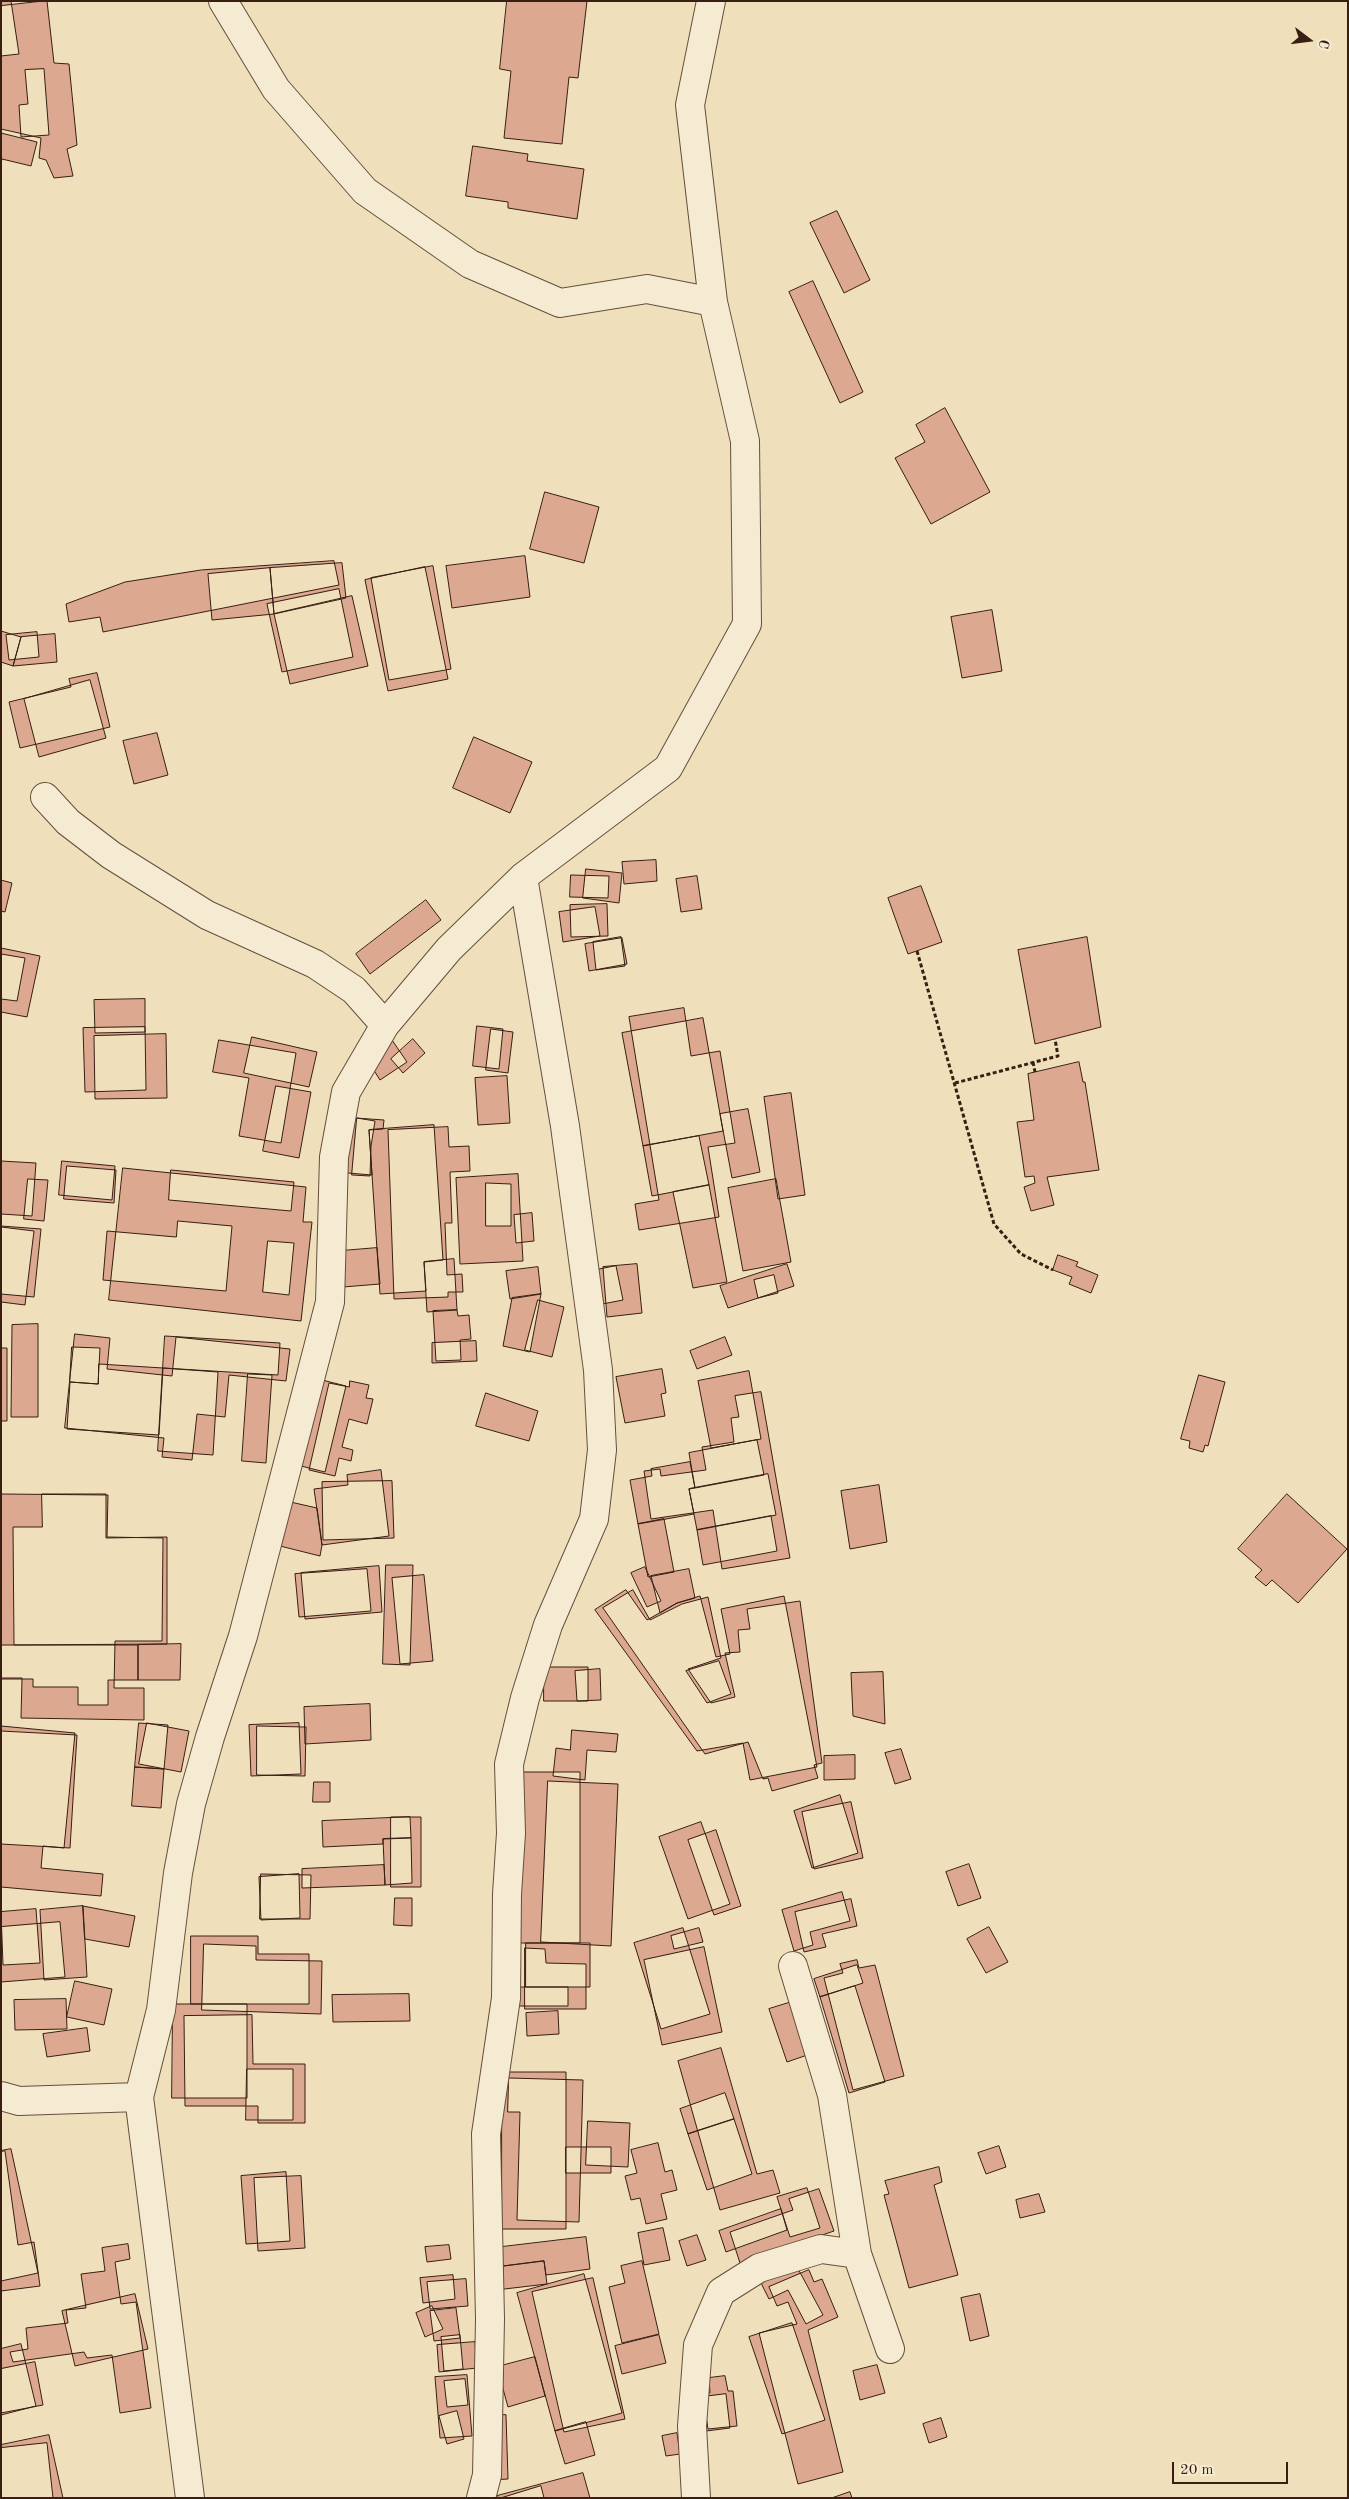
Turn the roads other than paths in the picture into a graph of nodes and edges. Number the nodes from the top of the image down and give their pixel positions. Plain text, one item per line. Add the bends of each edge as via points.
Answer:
1 (223, 1) edge
2 (711, 1) edge
3 (713, 302) junction
4 (45, 797) dead end
5 (524, 877) junction
6 (385, 1025) junction
7 (792, 1966) dead end
8 (1, 2096) edge
9 (139, 2097) junction
10 (857, 2254) junction
11 (890, 2349) dead end
12 (190, 2498) edge
13 (481, 2498) edge
14 (696, 2498) edge

1 - 3 street via 276,89 365,191 470,264 560,303 647,289
2 - 3 street via 690,104
3 - 5 street via 745,441 747,624 668,768
4 - 6 street via 68,822 111,855 207,915 315,964 354,990
5 - 6 street via 449,949
5 - 13 street via 565,1126 598,1370 602,1450 594,1519 548,1625 509,1764 511,1833 506,1998 486,2134 490,2337 487,2475
6 - 9 street via 346,1092 334,1157 330,1302 243,1636 191,1804 178,1873 161,2010
7 - 10 street via 832,2095
8 - 9 street via 19,2101
9 - 12 street
10 - 11 street
10 - 14 street via 821,2249 759,2268 721,2292 698,2344 692,2426

